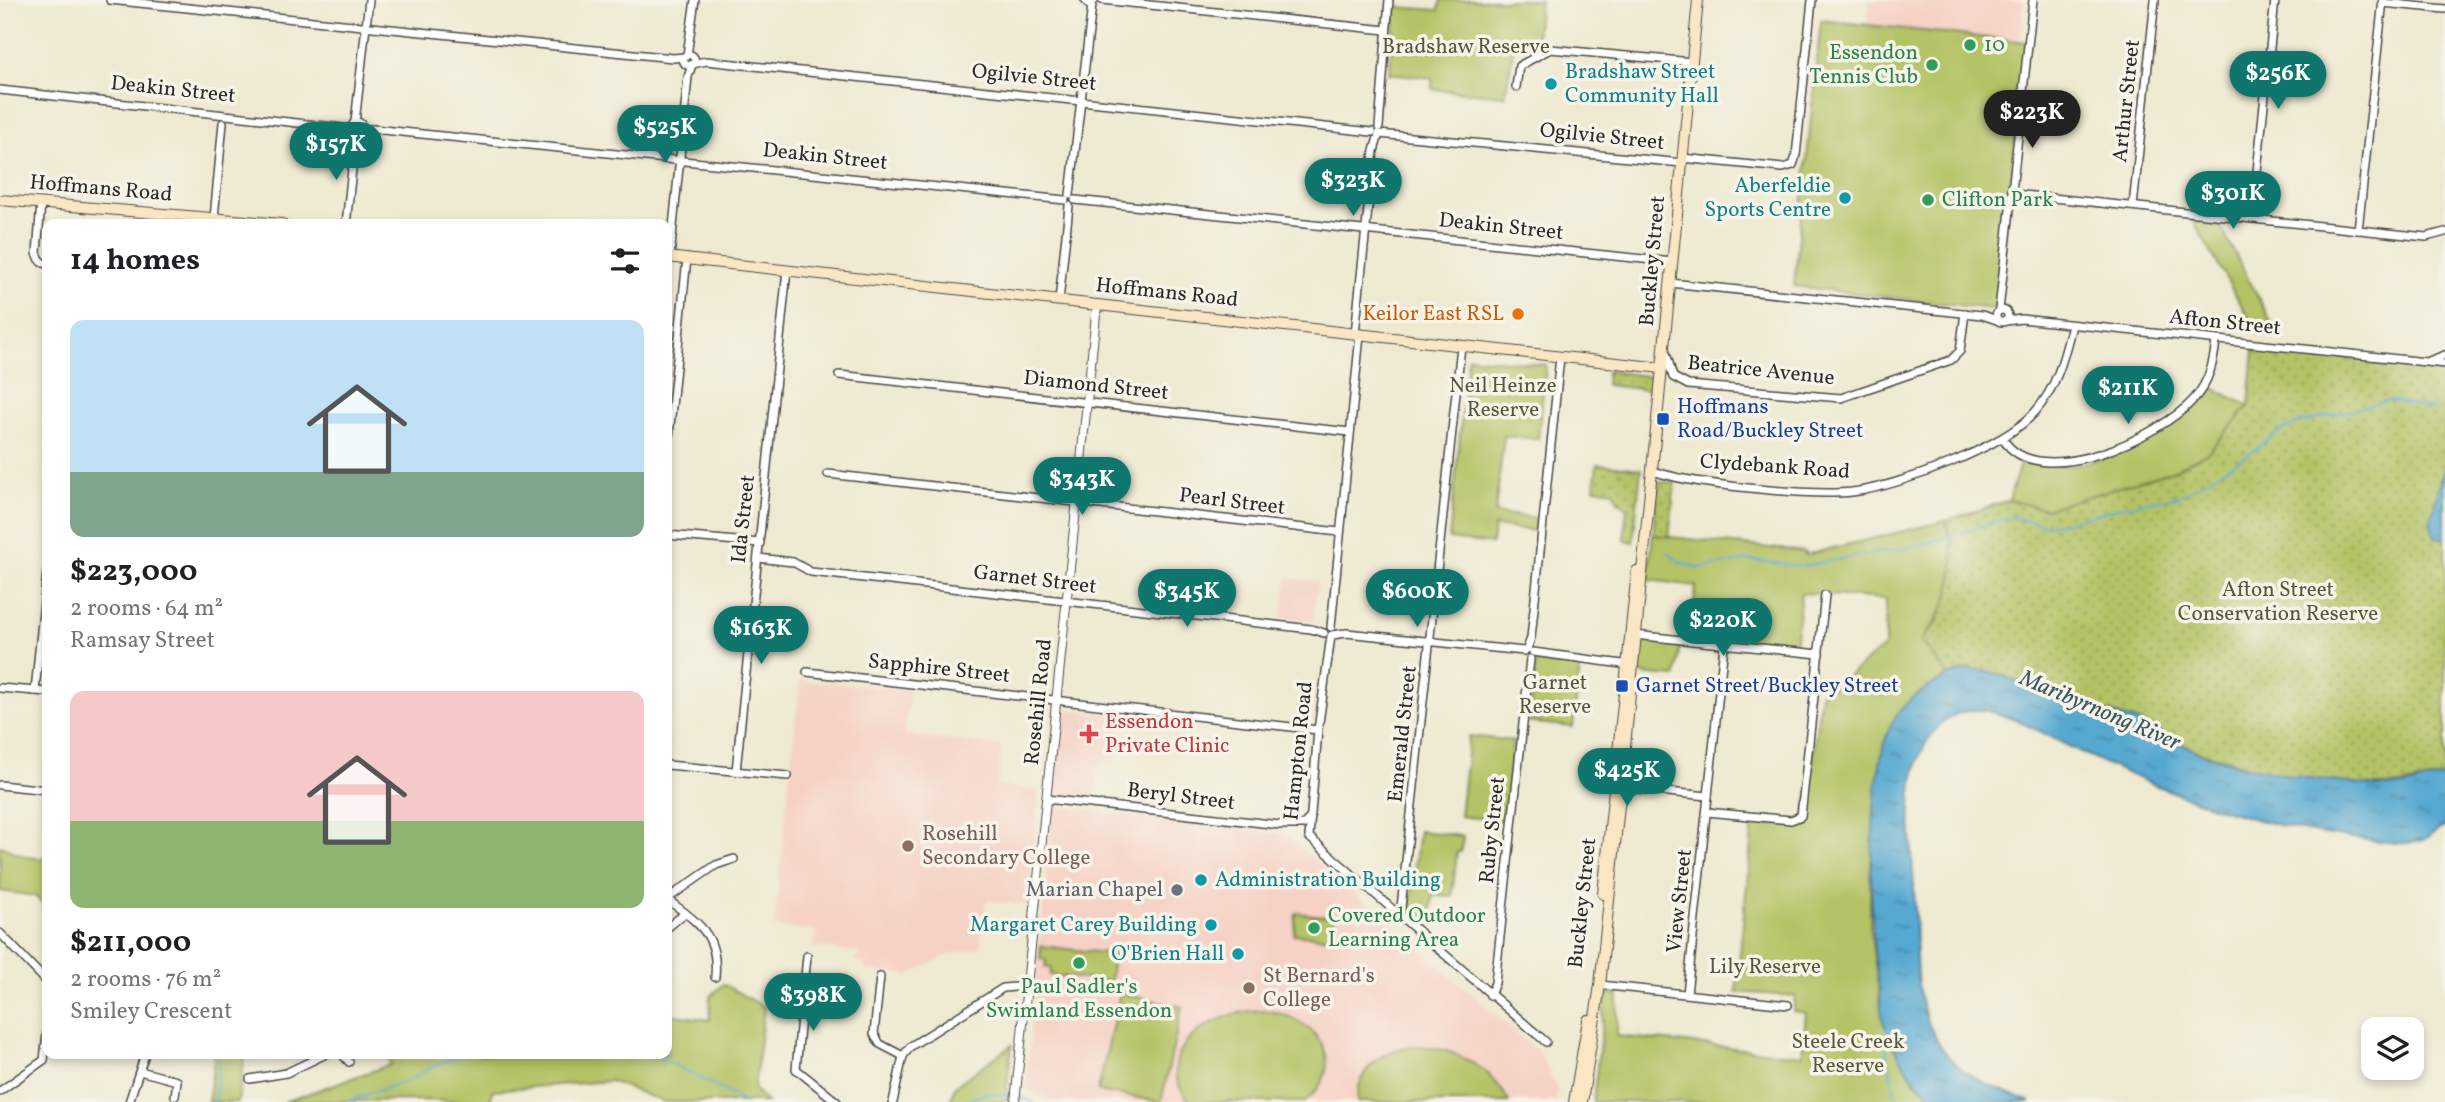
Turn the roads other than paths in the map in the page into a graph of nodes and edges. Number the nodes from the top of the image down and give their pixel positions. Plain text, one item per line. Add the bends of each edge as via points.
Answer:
1 (110, 0) edge
2 (369, 0) edge
3 (695, 0) edge
4 (1389, 0) edge
5 (1698, 0) edge
6 (1812, 0) edge
7 (2033, 0) edge
8 (2155, 0) edge
9 (2275, 0) edge
10 (2383, 1) edge
11 (1092, 2) edge
12 (2445, 9) edge
13 (366, 27) junction
14 (1386, 30) junction
15 (689, 60) junction
16 (1692, 62) junction
17 (1516, 87) dead end
18 (0, 90) edge
19 (1080, 100) junction
20 (223, 123) dead end
21 (357, 127) junction
22 (1376, 131) junction
23 (679, 160) junction
24 (1682, 161) junction
25 (2014, 194) junction
26 (0, 200) edge
27 (1070, 200) junction
28 (41, 203) junction
29 (2133, 206) junction
30 (214, 218) junction
31 (225, 219) edge
32 (347, 219) edge
33 (2252, 219) junction
34 (672, 222) edge
35 (2358, 230) junction
36 (1365, 231) junction
37 (2445, 232) edge
38 (672, 257) edge
39 (687, 258) junction
40 (42, 262) edge
41 (1672, 262) junction
42 (787, 270) junction
43 (1670, 283) junction
44 (1059, 300) junction
45 (1097, 305) junction
46 (1965, 313) junction
47 (2002, 315) junction
48 (2072, 325) junction
49 (1357, 334) junction
50 (2217, 340) junction
51 (1665, 342) junction
52 (1461, 346) junction
53 (2445, 355) edge
54 (1560, 357) junction
55 (2425, 362) junction
56 (2445, 364) edge
57 (1662, 368) junction
58 (839, 374) dead end
59 (1088, 403) junction
60 (672, 406) edge
61 (1350, 432) junction
62 (2003, 439) junction
63 (1651, 470) junction
64 (828, 474) dead end
65 (1077, 502) junction
66 (1339, 532) junction
67 (672, 535) edge
68 (760, 543) junction
69 (758, 558) junction
70 (1825, 595) dead end
71 (1067, 602) junction
72 (42, 622) edge
73 (1328, 631) junction
74 (1634, 635) junction
75 (1430, 642) junction
76 (1724, 645) junction
77 (1529, 654) junction
78 (1819, 654) junction
79 (1630, 665) junction
80 (807, 672) dead end
81 (0, 688) edge
82 (35, 691) junction
83 (42, 692) edge
84 (1056, 700) junction
85 (1318, 730) junction
86 (672, 765) edge
87 (736, 771) junction
88 (788, 776) dead end
89 (0, 785) edge
90 (1618, 787) junction
91 (42, 789) edge
92 (1708, 796) junction
93 (1046, 799) junction
94 (1706, 811) junction
95 (1309, 819) junction
96 (734, 859) dead end
97 (672, 896) edge
98 (672, 903) edge
99 (685, 913) junction
100 (1400, 917) junction
101 (672, 924) edge
102 (0, 933) edge
103 (807, 956) dead end
104 (42, 977) edge
105 (715, 977) dead end
106 (880, 977) dead end
107 (1597, 985) junction
108 (1027, 986) junction
109 (1688, 994) junction
110 (1490, 995) junction
111 (1788, 1004) dead end
112 (1546, 1042) dead end
113 (903, 1056) junction
114 (44, 1059) edge
115 (144, 1059) edge
116 (315, 1059) edge
117 (346, 1059) edge
118 (349, 1062) dead end
119 (140, 1071) junction
120 (250, 1079) dead end
121 (0, 1091) edge
122 (175, 1096) dead end
123 (129, 1102) edge
124 (837, 1102) edge
125 (893, 1102) edge
126 (1015, 1102) edge
127 (1574, 1102) edge
128 (1582, 1102) edge

1 - 13 street, Ogilvie Street
2 - 13 street
3 - 15 street
4 - 14 street, Hampton Road
5 - 16 main road, Buckley Street
6 - 24 street, Ogilvie Street via 1793,165
7 - 25 street
8 - 29 street, Arthur Street
9 - 33 street
10 - 12 street
10 - 35 street
11 - 14 street
11 - 19 street
13 - 15 street, Ogilvie Street
13 - 21 street
14 - 22 street, Hampton Road
15 - 19 street, Ogilvie Street
15 - 23 street
16 - 17 street via 1550,49 1519,66
16 - 24 main road, Buckley Street
18 - 21 street, Deakin Street
19 - 22 street, Ogilvie Street
19 - 27 street
20 - 30 street
21 - 23 street, Deakin Street
21 - 32 street
22 - 24 street, Ogilvie Street
22 - 36 street, Hampton Road
23 - 27 street, Deakin Street
23 - 34 street
24 - 41 main road, Buckley Street
25 - 29 street
25 - 47 street
26 - 28 main road, Hoffmans Road
27 - 36 street, Deakin Street
27 - 44 street
28 - 30 main road, Hoffmans Road
28 - 40 street via 37,253
29 - 33 street
30 - 31 main road, Hoffmans Road
33 - 35 street
35 - 37 street via 2426,237
36 - 41 street, Deakin Street
36 - 49 street, Hampton Road
38 - 39 main road, Hoffmans Road
39 - 42 main road, Hoffmans Road
39 - 60 street
41 - 43 main road, Buckley Street
42 - 44 main road, Hoffmans Road
42 - 68 street, Ida Street
43 - 46 street, Afton Street
43 - 51 main road, Buckley Street
44 - 45 main road, Hoffmans Road
45 - 49 main road, Hoffmans Road
45 - 59 street, Rosehill Road
46 - 47 street, Afton Street
46 - 51 street, Beatrice Avenue via 1960,351 1951,360 1850,396 1811,398 1688,385 1671,373
47 - 48 street, Afton Street
48 - 50 street, Afton Street
48 - 62 street, Clydebank Road via 2049,393 2026,421
49 - 52 main road, Hoffmans Road
49 - 61 street, Hampton Road
50 - 55 street, Afton Street
50 - 62 street via 2211,369 2196,398 2118,448 2078,460 2049,460 2014,452
51 - 57 main road, Buckley Street
52 - 54 main road, Hoffmans Road
52 - 75 street, Emerald Street
53 - 55 street
54 - 57 main road, Hoffmans Road
54 - 77 street, Ruby Street
55 - 56 street, Afton Street
57 - 63 main road, Buckley Street
58 - 59 street, Diamond Street
59 - 61 street, Diamond Street
59 - 65 street, Rosehill Road
61 - 66 street, Hampton Road
62 - 63 street, Clydebank Road via 1909,476 1853,491 1811,492
63 - 74 main road, Buckley Street
64 - 65 street, Pearl Street
65 - 66 street, Pearl Street
65 - 71 street, Rosehill Road
66 - 73 street, Hampton Road
67 - 68 street
68 - 69 street, Ida Street
69 - 71 street, Garnet Street via 793,562 811,572
69 - 87 street, Ida Street
70 - 78 street
71 - 73 street, Garnet Street
71 - 84 street, Rosehill Road
72 - 82 street
73 - 75 street, Garnet Street
73 - 85 street, Hampton Road
74 - 76 street
74 - 79 main road, Buckley Street
75 - 77 street, Garnet Street
75 - 100 street, Emerald Street
76 - 78 street
76 - 92 street, View Street
77 - 79 street, Garnet Street
77 - 110 street, Ruby Street via 1495,983
78 - 94 street via 1801,817 1791,820
79 - 90 main road, Buckley Street
80 - 84 street, Sapphire Street
81 - 82 street
82 - 83 street
84 - 85 street, Sapphire Street
84 - 93 street, Rosehill Road
85 - 95 street, Hampton Road
86 - 87 street
87 - 88 street
89 - 91 street
90 - 92 street
90 - 107 main road, Buckley Street
92 - 94 street, View Street
93 - 95 street, Beryl Street via 1280,825 1303,825
93 - 108 street, Rosehill Road
94 - 109 street, View Street
95 - 100 street, Hampton Road via 1311,840
96 - 97 street via 716,865
98 - 99 street
99 - 101 street
99 - 105 street via 706,931 714,946
100 - 110 street, Hampton Road
102 - 104 street
103 - 124 street via 796,1069
106 - 113 street via 874,1034 880,1044
107 - 109 street
107 - 127 main road, Buckley Street
107 - 128 main road, Buckley Street
108 - 113 street via 1003,988 911,1046
108 - 126 street, Rosehill Road
109 - 111 street
110 - 112 street, Hampton Road
113 - 125 street
114 - 121 street
115 - 119 street
116 - 120 street via 286,1073
117 - 118 street
119 - 122 street via 177,1081
119 - 123 street

